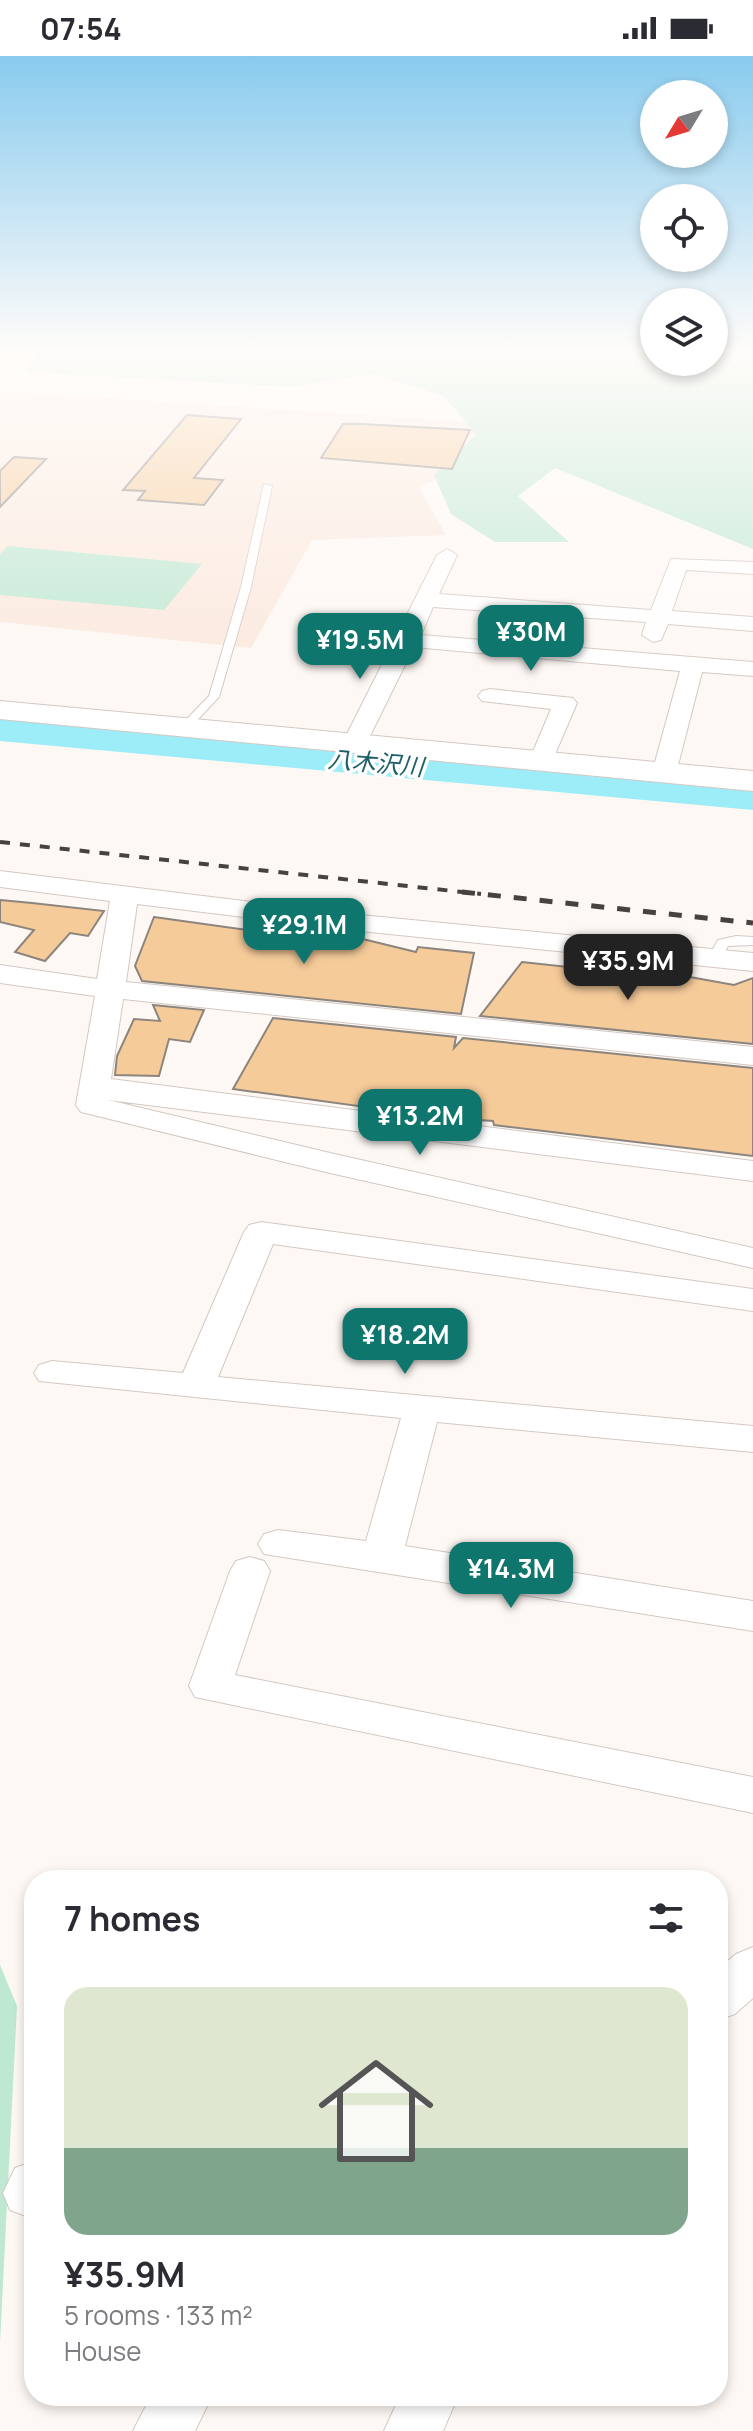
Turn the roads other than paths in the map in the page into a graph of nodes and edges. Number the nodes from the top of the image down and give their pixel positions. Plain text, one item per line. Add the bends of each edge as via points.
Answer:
1 (267, 486) dead end
2 (447, 555) dead end
3 (753, 568) edge
4 (426, 600) junction
5 (542, 608) junction
6 (659, 617) junction
7 (753, 624) edge
8 (407, 640) junction
9 (526, 649) junction
10 (644, 661) junction
11 (693, 665) junction
12 (753, 669) edge
13 (490, 696) dead end
14 (0, 710) edge
15 (184, 728) junction
16 (354, 744) junction
17 (541, 761) junction
18 (664, 773) junction
19 (753, 781) edge
20 (0, 879) edge
21 (125, 894) junction
22 (753, 941) edge
23 (715, 958) junction
24 (753, 962) edge
25 (0, 974) edge
26 (110, 989) junction
27 (753, 1056) edge
28 (95, 1087) junction
29 (753, 1171) edge
30 (753, 1258) edge
31 (753, 1300) edge
32 (52, 1373) dead end
33 (196, 1386) junction
34 (422, 1408) junction
35 (753, 1439) edge
36 (382, 1557) junction
37 (753, 1616) edge
38 (753, 1795) edge
39 (753, 1968) edge
40 (728, 1990) edge
41 (178, 2406) edge
42 (425, 2406) edge
43 (162, 2431) edge
44 (413, 2431) edge

1 - 15 lane via 246,587 214,697
2 - 4 street
3 - 6 street via 678,563
4 - 5 street
4 - 8 street
5 - 6 street
5 - 9 street
6 - 7 street
6 - 10 street
8 - 9 street
8 - 16 street
9 - 10 street
10 - 11 street
11 - 12 street
11 - 18 street
13 - 17 street via 565,703
14 - 15 street
15 - 16 street
16 - 17 street
17 - 18 street
18 - 19 street
20 - 21 street
21 - 23 street
21 - 26 street
22 - 23 lane via 723,943
23 - 24 street
25 - 26 street
26 - 27 street
26 - 28 street
28 - 29 street
28 - 30 street via 92,1105
31 - 33 street via 261,1232
32 - 33 street
33 - 34 street
34 - 35 street
34 - 36 street
36 - 37 street
36 - 38 street via 264,1558 210,1686
39 - 40 street
41 - 43 street
42 - 44 street

